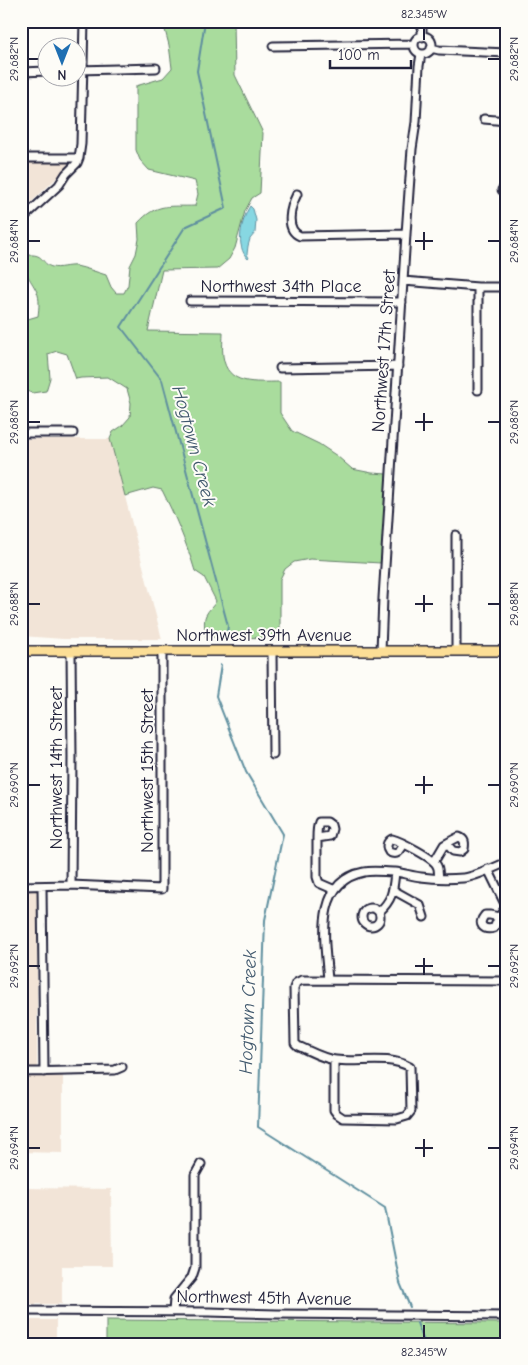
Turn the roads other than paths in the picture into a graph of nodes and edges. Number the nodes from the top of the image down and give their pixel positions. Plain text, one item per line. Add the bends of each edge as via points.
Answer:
1 (84, 21) edge
2 (422, 21) edge
3 (422, 37) junction
4 (83, 38) edge
5 (414, 44) junction
6 (273, 46) dead end
7 (431, 48) junction
8 (507, 53) edge
9 (421, 54) junction
10 (156, 68) dead end
11 (88, 70) edge
12 (38, 71) edge
13 (21, 72) edge
14 (80, 88) edge
15 (484, 119) dead end
16 (507, 121) edge
17 (21, 158) edge
18 (79, 158) junction
19 (297, 194) dead end
20 (21, 220) edge
21 (406, 234) junction
22 (403, 281) junction
23 (478, 287) junction
24 (507, 287) edge
25 (190, 301) dead end
26 (402, 302) junction
27 (398, 366) junction
28 (280, 368) dead end
29 (478, 390) dead end
30 (21, 433) edge
31 (73, 433) dead end
32 (456, 535) dead end
33 (21, 651) edge
34 (71, 651) junction
35 (381, 651) junction
36 (456, 651) junction
37 (507, 651) edge
38 (162, 652) junction
39 (272, 652) junction
40 (273, 755) dead end
41 (317, 838) dead end
42 (404, 844) dead end
43 (446, 844) dead end
44 (434, 862) junction
45 (507, 862) edge
46 (488, 869) junction
47 (394, 872) junction
48 (438, 878) junction
49 (71, 885) junction
50 (21, 886) edge
51 (42, 886) junction
52 (335, 890) junction
53 (394, 890) junction
54 (506, 906) edge
55 (379, 912) dead end
56 (424, 916) dead end
57 (499, 917) dead end
58 (328, 980) junction
59 (507, 981) edge
60 (334, 1060) junction
61 (122, 1067) dead end
62 (21, 1072) edge
63 (44, 1072) junction
64 (201, 1164) dead end
65 (21, 1312) edge
66 (173, 1312) junction
67 (507, 1316) edge

1 - 4 street
2 - 3 street
3 - 5 street
3 - 7 street via 429,40
5 - 6 street
5 - 9 street via 416,52
7 - 8 street
7 - 9 street
9 - 21 street, Northwest 17th Street
10 - 11 street
12 - 13 street
14 - 18 street via 82,144
15 - 16 street
17 - 18 street
18 - 20 street via 59,185
19 - 21 street via 291,208 291,228 300,236
21 - 22 street, Northwest 17th Street
22 - 23 street
22 - 26 street, Northwest 17th Street
23 - 24 street
23 - 29 street
25 - 26 street, Northwest 34th Place
26 - 27 street, Northwest 17th Street
27 - 28 street
27 - 35 street, Northwest 17th Street
30 - 31 street
32 - 36 street
33 - 34 main road, Northwest 39th Avenue
34 - 38 main road, Northwest 39th Avenue
34 - 49 street, Northwest 14th Street
35 - 36 main road, Northwest 39th Avenue
35 - 39 main road, Northwest 39th Avenue
36 - 37 main road, Northwest 39th Avenue
38 - 39 main road, Northwest 39th Avenue
38 - 49 street, Northwest 15th Street via 162,889
39 - 40 street
41 - 52 street via 319,882
42 - 44 street
43 - 44 street
44 - 48 street
45 - 46 street
46 - 48 street via 465,878
46 - 54 street
47 - 48 street
47 - 52 street via 354,875
47 - 53 street
49 - 51 street
50 - 51 street
51 - 63 street
52 - 58 street via 325,915
53 - 55 street
53 - 56 street via 420,904
54 - 57 street
58 - 59 street
58 - 60 street via 296,983 295,1043
60 - 60 street via 401,1062 410,1067 411,1111 407,1116 397,1118 343,1118 334,1110
61 - 63 street via 115,1070
62 - 63 street
64 - 66 street via 195,1175 195,1268 192,1277 174,1298
65 - 66 street, Northwest 45th Avenue
66 - 67 street, Northwest 45th Avenue

